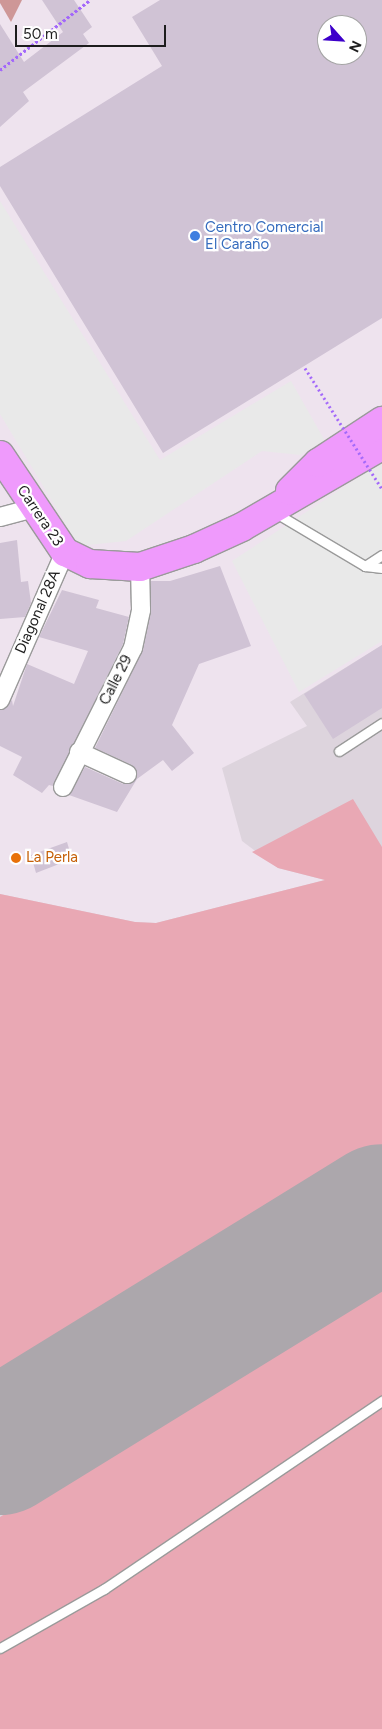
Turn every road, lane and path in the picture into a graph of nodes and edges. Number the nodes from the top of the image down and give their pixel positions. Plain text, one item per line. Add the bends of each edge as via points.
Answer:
1 (90, 0) edge
2 (0, 70) edge
3 (305, 368) dead end
4 (382, 421) edge
5 (382, 446) edge
6 (0, 455) edge
7 (382, 489) edge
8 (276, 505) junction
9 (34, 508) junction
10 (0, 517) edge
11 (64, 552) junction
12 (382, 555) edge
13 (140, 566) junction
14 (365, 566) junction
15 (382, 568) edge
16 (0, 700) edge
17 (382, 723) edge
18 (339, 751) dead end
19 (79, 752) junction
20 (127, 774) dead end
21 (63, 787) dead end
22 (382, 1401) edge
23 (0, 1648) edge

1 - 2 path
3 - 7 path, bridge
4 - 8 main road via 318,463
5 - 8 main road via 310,490
6 - 9 main road, Carrera 23
8 - 13 main road via 194,550
8 - 14 lane
9 - 10 street
9 - 11 main road, Carrera 23
11 - 13 main road, Carrera 23 via 90,564
11 - 16 street, Diagonal 28A
12 - 14 lane
13 - 19 street, Calle 29 via 141,610 133,648
14 - 15 lane
17 - 18 lane
19 - 20 street
19 - 21 street, Calle 29
22 - 23 lane via 97,1593

